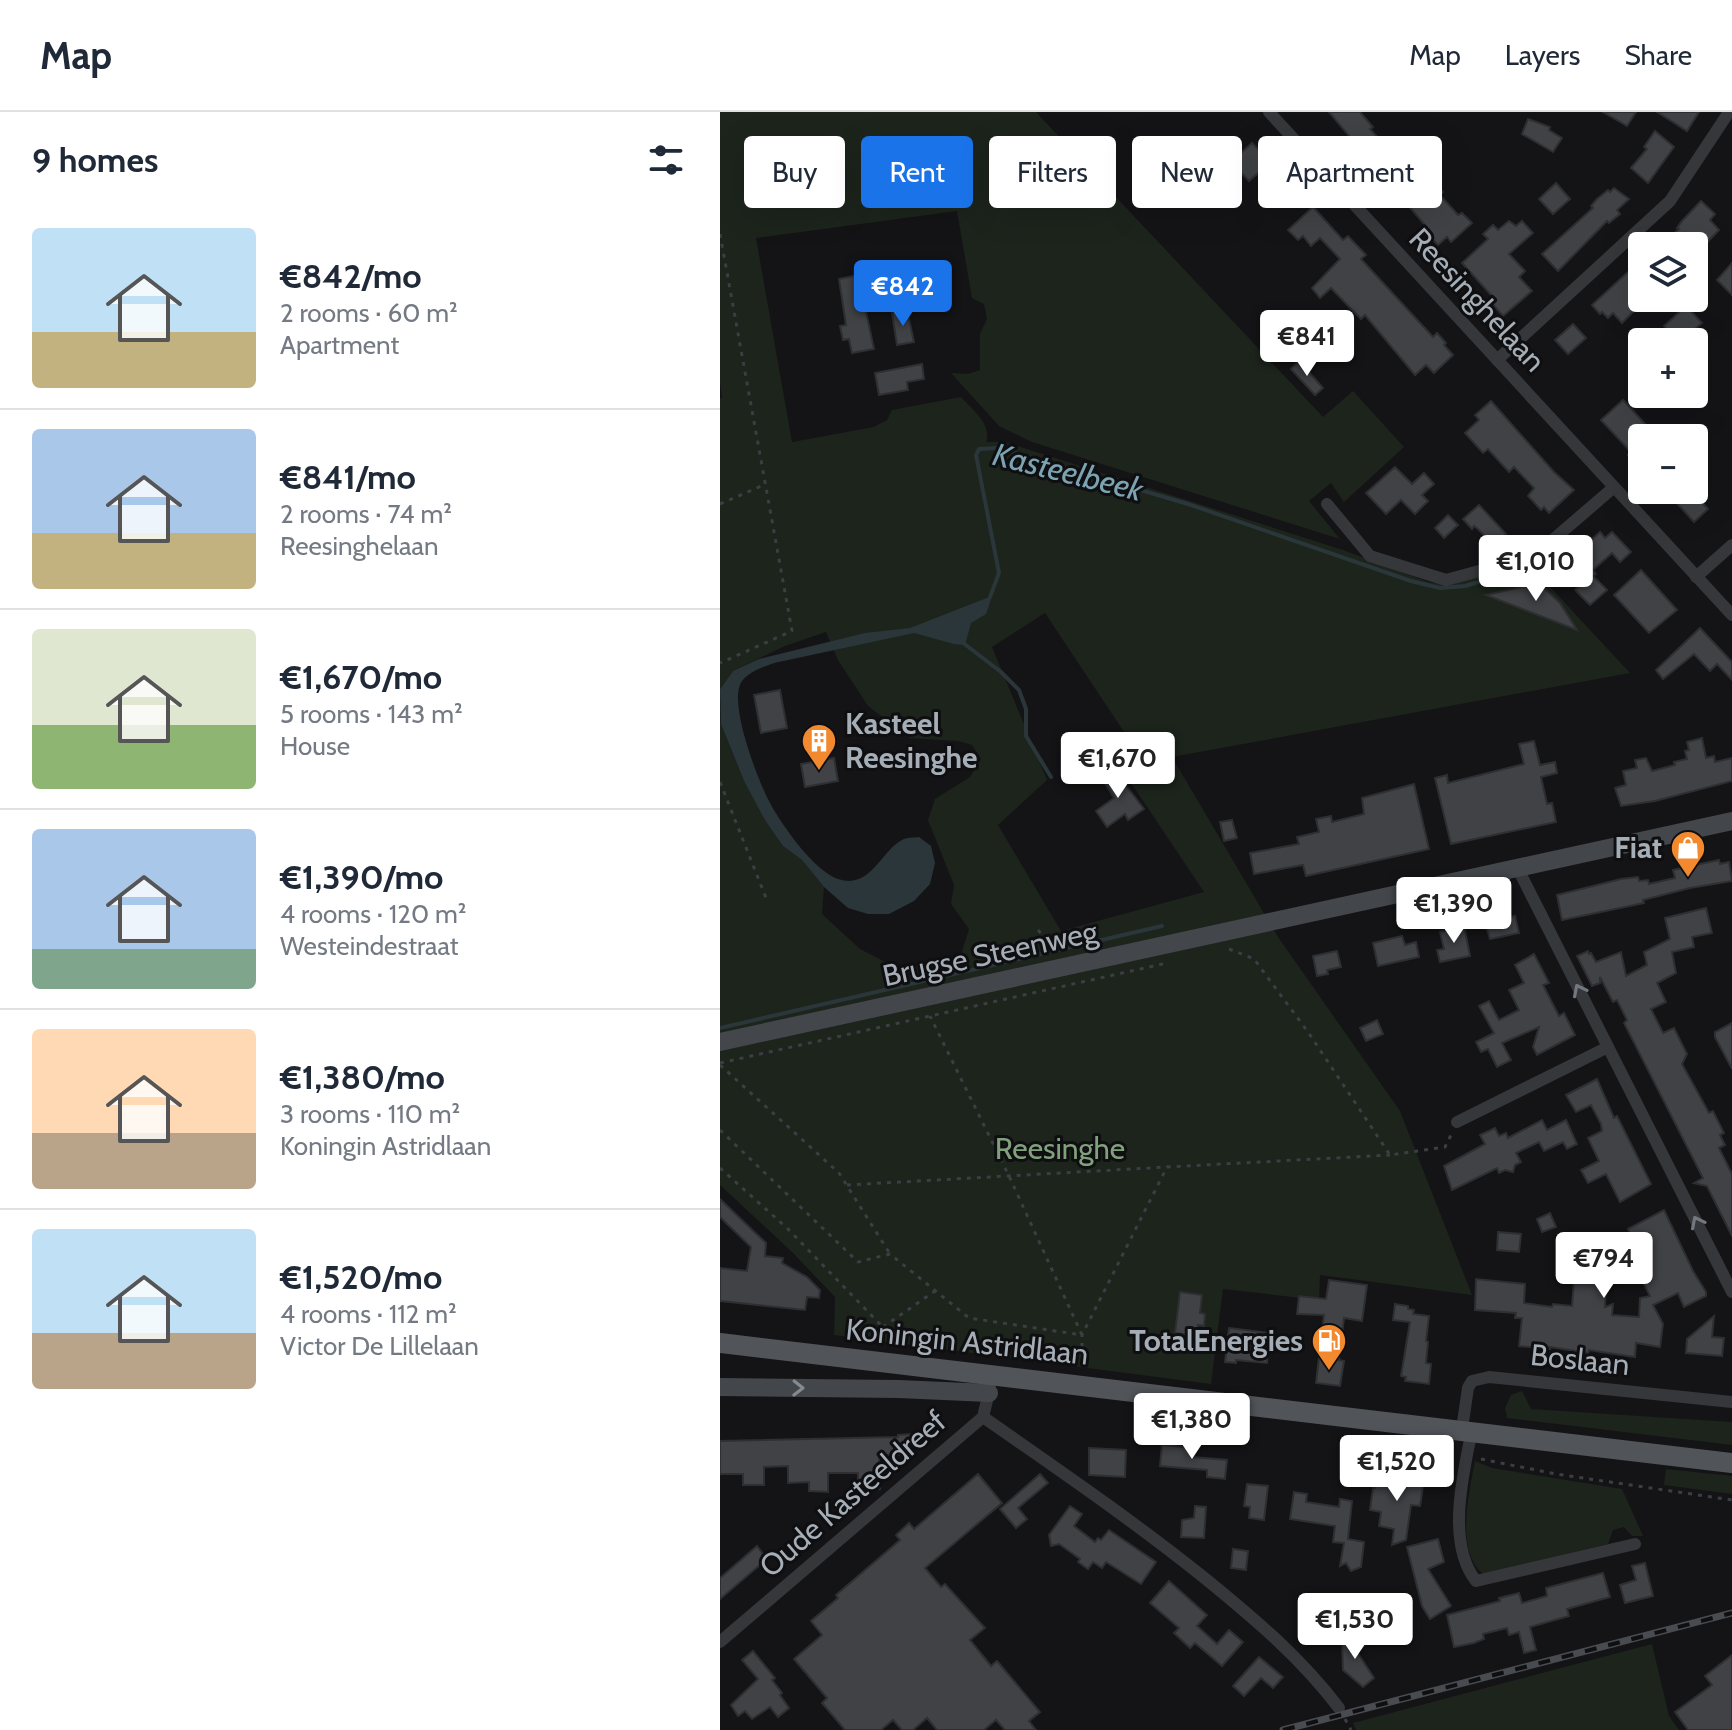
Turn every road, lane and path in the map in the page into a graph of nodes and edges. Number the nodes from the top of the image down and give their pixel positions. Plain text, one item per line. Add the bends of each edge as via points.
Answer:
1 (1269, 112) edge
2 (1729, 112) edge
3 (720, 234) edge
4 (1497, 360) junction
5 (766, 484) junction
6 (1613, 488) junction
7 (720, 504) edge
8 (1327, 504) dead end
9 (1732, 545) edge
10 (1696, 577) junction
11 (1732, 615) edge
12 (720, 663) edge
13 (720, 782) edge
14 (727, 801) junction
15 (720, 804) edge
16 (1732, 821) edge
17 (1517, 867) junction
18 (768, 903) dead end
19 (1038, 930) dead end
20 (1229, 949) dead end
21 (1051, 953) dead end
22 (1169, 962) dead end
23 (930, 1016) junction
24 (720, 1042) edge
25 (1608, 1047) junction
26 (720, 1064) edge
27 (1457, 1122) joint
28 (720, 1130) edge
29 (1390, 1155) junction
30 (1167, 1167) junction
31 (720, 1168) edge
32 (1009, 1176) junction
33 (847, 1185) junction
34 (890, 1254) junction
35 (935, 1291) junction
36 (1732, 1292) edge
37 (883, 1327) junction
38 (1082, 1335) junction
39 (720, 1343) edge
40 (922, 1368) junction
41 (991, 1385) junction
42 (1082, 1385) junction
43 (720, 1387) edge
44 (1732, 1402) edge
45 (983, 1417) junction
46 (1467, 1430) junction
47 (1467, 1455) junction
48 (1732, 1463) edge
49 (1732, 1500) edge
50 (1635, 1544) dead end
51 (720, 1642) edge
52 (1339, 1708) dead end

1 - 4 street, Reesinghelaan
2 - 4 street via 1670,201
3 - 5 path
4 - 6 street, Reesinghelaan
5 - 7 path
5 - 12 path via 792,631
6 - 8 street via 1534,556 1446,580 1370,556
6 - 10 street, Reesinghelaan
9 - 10 street
10 - 11 street, Reesinghelaan
13 - 14 path
14 - 15 path
14 - 18 path
16 - 17 street, Brugse Steenweg
17 - 24 street, Brugse Steenweg
25 -> 17 street
19 - 21 path
20 - 29 path via 1254,959
22 - 23 path
23 - 26 path
23 - 32 path
25 - 27 street
36 -> 25 street
26 - 33 path
27 - 29 path via 1445,1147
28 - 34 path via 858,1262
29 - 30 path
30 - 32 path
30 - 38 path
31 - 37 path
32 - 33 path
32 - 38 path
33 - 34 path
34 - 35 path
35 - 37 path
35 - 38 path via 969,1318
37 - 40 path
38 - 42 path
39 - 40 main road, Koningin Astridlaan
40 - 41 main road, Koningin Astridlaan
41 - 42 main road, Koningin Astridlaan
43 -> 41 street, Koningin Astridlaan
41 - 45 street, Oude Kasteeldreef
42 - 46 main road, Koningin Astridlaan
44 - 46 street, Boslaan via 1489,1377 1472,1381 1468,1388
45 - 51 street, Oude Kasteeldreef
45 - 52 street, Oude Kasteeldreef via 1151,1535 1259,1623 1294,1654
46 - 47 street
46 - 48 main road, Koningin Astridlaan
47 - 49 path
47 - 50 street via 1457,1519 1469,1572 1476,1581

